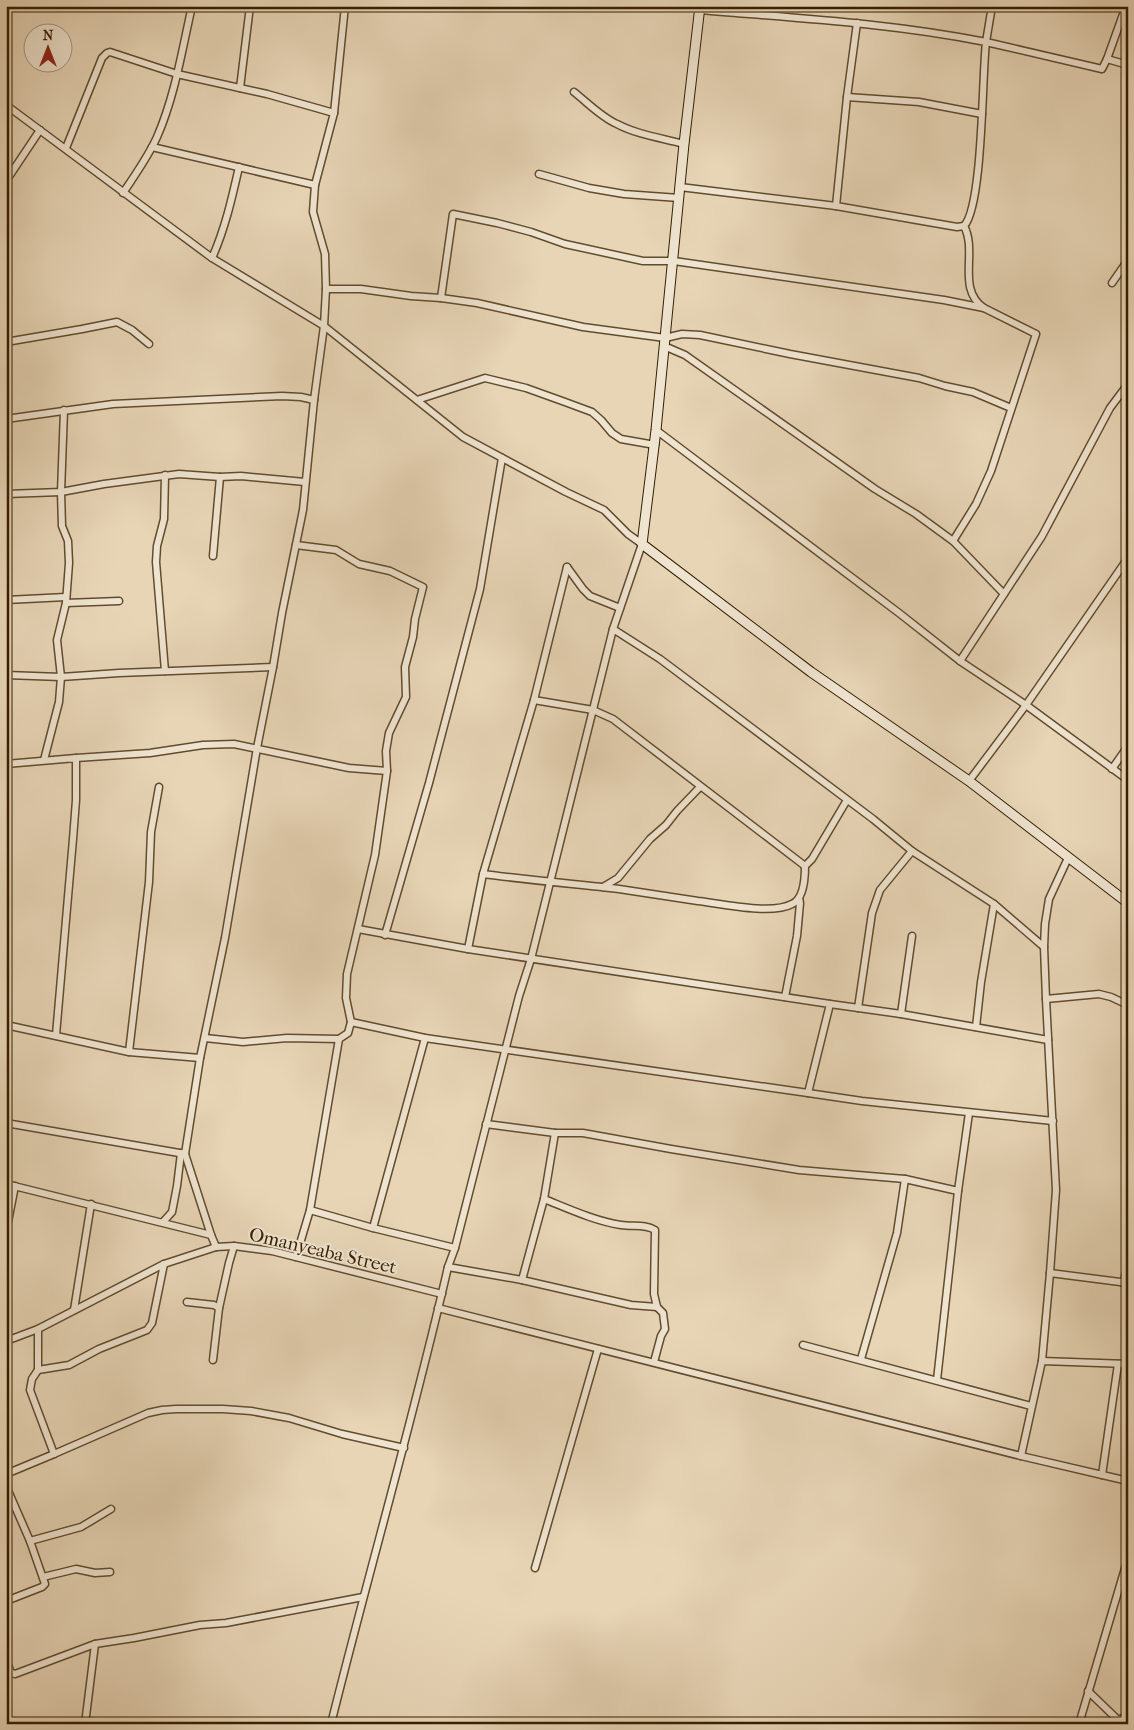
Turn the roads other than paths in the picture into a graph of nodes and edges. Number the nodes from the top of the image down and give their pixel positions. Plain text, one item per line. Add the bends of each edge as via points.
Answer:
1 (192, 6) edge
2 (250, 6) edge
3 (345, 6) edge
4 (992, 6) edge
5 (1126, 6) edge
6 (699, 8) edge
7 (857, 22) junction
8 (986, 42) junction
9 (1108, 59) junction
10 (1128, 65) edge
11 (177, 74) junction
12 (240, 88) junction
13 (574, 92) dead end
14 (847, 97) junction
15 (6, 105) edge
16 (334, 113) junction
17 (982, 114) junction
18 (40, 130) junction
19 (684, 144) junction
20 (152, 147) junction
21 (66, 148) junction
22 (239, 167) junction
23 (539, 174) dead end
24 (6, 181) edge
25 (314, 184) junction
26 (680, 187) junction
27 (123, 193) junction
28 (679, 198) junction
29 (836, 206) junction
30 (964, 226) junction
31 (212, 258) junction
32 (1128, 260) edge
33 (674, 261) junction
34 (1112, 283) dead end
35 (326, 289) junction
36 (440, 298) junction
37 (984, 308) junction
38 (324, 326) junction
39 (6, 342) edge
40 (665, 342) junction
41 (149, 344) dead end
42 (1128, 384) edge
43 (314, 400) junction
44 (417, 400) junction
45 (1011, 408) junction
46 (64, 410) junction
47 (6, 419) edge
48 (656, 430) junction
49 (654, 445) junction
50 (502, 458) junction
51 (165, 475) junction
52 (220, 477) junction
53 (305, 482) junction
54 (61, 492) junction
55 (6, 494) edge
56 (953, 541) junction
57 (642, 544) junction
58 (296, 545) junction
59 (213, 556) dead end
60 (1128, 558) edge
61 (1004, 594) junction
62 (6, 600) edge
63 (66, 600) junction
64 (119, 601) dead end
65 (620, 608) junction
66 (614, 630) junction
67 (960, 661) junction
68 (273, 668) junction
69 (165, 671) junction
70 (6, 675) edge
71 (61, 677) junction
72 (534, 700) junction
73 (1026, 705) junction
74 (594, 710) junction
75 (1128, 746) edge
76 (257, 748) junction
77 (76, 758) junction
78 (44, 760) junction
79 (6, 764) edge
80 (1112, 768) junction
81 (387, 771) junction
82 (1128, 780) edge
83 (969, 781) junction
84 (159, 787) dead end
85 (700, 787) junction
86 (847, 800) junction
87 (912, 851) junction
88 (1068, 858) junction
89 (805, 866) junction
90 (483, 874) junction
91 (550, 883) junction
92 (603, 887) junction
93 (799, 898) junction
94 (1128, 903) edge
95 (994, 904) junction
96 (358, 929) junction
97 (385, 935) junction
98 (912, 936) dead end
99 (1044, 947) junction
100 (468, 949) junction
101 (531, 958) junction
102 (785, 997) junction
103 (1046, 999) junction
104 (830, 1004) junction
105 (1128, 1005) edge
106 (858, 1008) junction
107 (901, 1014) junction
108 (351, 1022) junction
109 (6, 1025) edge
110 (976, 1027) junction
111 (56, 1035) junction
112 (205, 1038) junction
113 (425, 1038) junction
114 (339, 1039) junction
115 (1048, 1040) junction
116 (505, 1049) junction
117 (128, 1052) junction
118 (200, 1058) junction
119 (808, 1093) junction
120 (969, 1112) junction
121 (1052, 1121) junction
122 (6, 1123) edge
123 (486, 1124) junction
124 (555, 1133) junction
125 (183, 1154) junction
126 (905, 1179) junction
127 (6, 1184) edge
128 (15, 1186) junction
129 (958, 1191) junction
130 (544, 1199) junction
131 (91, 1204) junction
132 (310, 1210) junction
133 (163, 1222) junction
134 (373, 1228) junction
135 (6, 1232) edge
136 (211, 1235) junction
137 (234, 1246) junction
138 (216, 1247) junction
139 (455, 1248) junction
140 (296, 1257) junction
141 (164, 1264) junction
142 (448, 1266) junction
143 (1128, 1267) edge
144 (1050, 1273) junction
145 (522, 1280) junction
146 (1125, 1283) edge
147 (442, 1294) junction
148 (187, 1302) dead end
149 (219, 1308) junction
150 (438, 1308) junction
151 (657, 1308) junction
152 (74, 1310) junction
153 (38, 1329) junction
154 (6, 1341) edge
155 (803, 1345) dead end
156 (598, 1349) junction
157 (213, 1360) dead end
158 (861, 1360) junction
159 (1042, 1361) junction
160 (654, 1362) junction
161 (1118, 1364) junction
162 (1128, 1364) edge
163 (38, 1370) junction
164 (937, 1380) junction
165 (1032, 1406) junction
166 (404, 1448) junction
167 (54, 1454) junction
168 (1020, 1456) junction
169 (6, 1474) edge
170 (1102, 1475) junction
171 (1128, 1481) edge
172 (6, 1486) edge
173 (111, 1509) dead end
174 (30, 1541) junction
175 (1128, 1558) edge
176 (535, 1568) dead end
177 (110, 1572) dead end
178 (43, 1577) junction
179 (363, 1597) junction
180 (6, 1601) edge
181 (95, 1644) junction
182 (6, 1660) edge
183 (9, 1674) edge
184 (1088, 1691) junction
185 (1128, 1716) edge
186 (1118, 1720) junction
187 (85, 1724) edge
188 (331, 1724) edge
189 (1079, 1724) edge
190 (1110, 1724) edge

1 - 11 street
2 - 12 street
3 - 16 street
4 - 8 street
5 - 9 street
6 - 7 street
6 - 19 street
7 - 8 street
7 - 14 street
8 - 9 street via 1102,69
8 - 17 street
9 - 10 street
11 - 12 street
11 - 20 street via 170,103
11 - 21 street via 107,53 102,58
12 - 16 street
13 - 19 street via 617,124
14 - 17 street via 919,102
14 - 29 street
15 - 18 street
16 - 25 street
17 - 30 street via 974,196
18 - 21 street
18 - 24 street
19 - 26 street
20 - 22 street
20 - 27 street
21 - 27 street
22 - 25 street
22 - 31 street
23 - 28 street via 624,194
25 - 35 street via 313,212 325,254
26 - 28 street
26 - 29 street
27 - 31 street
28 - 33 street
29 - 30 street
30 - 37 street via 970,241 968,284 978,304
31 - 38 street
32 - 34 street
33 - 36 street via 643,261 453,214
33 - 37 street
33 - 40 street
35 - 36 street via 360,289
35 - 38 street
36 - 40 street via 477,302
37 - 45 street via 1036,334
38 - 43 street
38 - 44 street
39 - 41 street via 116,322
40 - 45 street via 682,334 700,335 918,378 973,392
40 - 48 street
40 - 56 street
42 - 61 street via 1110,408 1042,536
43 - 46 street via 282,396 228,398
43 - 53 street
44 - 49 street via 480,379 491,380 526,388 592,412 621,439
44 - 50 street via 463,437
45 - 56 street via 980,496
46 - 47 street
46 - 54 street
48 - 49 street
48 - 67 street
49 - 57 street
50 - 57 street via 604,510
50 - 97 street via 480,589
51 - 52 street
51 - 54 street
51 - 69 street via 164,519 156,562
52 - 53 street
52 - 59 street
53 - 58 street
54 - 55 street
54 - 63 street via 62,526 69,550
56 - 61 street
57 - 65 street
57 - 83 street via 811,672
58 - 68 street
58 - 81 street via 336,550 359,564 390,571 423,587 405,667 406,697 390,733 386,752
60 - 73 street
61 - 67 street
62 - 63 street
63 - 64 street
63 - 71 street via 58,640
65 - 66 street
65 - 72 street via 590,596 567,567
66 - 74 street
66 - 86 street via 660,659
67 - 73 street
68 - 69 street
68 - 76 street
69 - 71 street
70 - 71 street
71 - 78 street via 59,702
72 - 74 street
72 - 90 street
73 - 80 street
73 - 83 street
74 - 85 street via 613,719
74 - 91 street
75 - 80 street
76 - 77 street via 215,744
76 - 81 street via 349,768
76 - 112 street
77 - 78 street
77 - 111 street via 76,800
78 - 79 street
80 - 82 street
81 - 96 street
83 - 88 street
84 - 117 street via 151,832 149,882
85 - 89 street
85 - 92 street via 618,878
86 - 87 street
86 - 89 street
87 - 95 street
87 - 106 street via 880,890 872,913
88 - 94 street
88 - 99 street via 1049,899
89 - 93 street
90 - 91 street
90 - 100 street
91 - 92 street
91 - 101 street
92 - 93 street via 746,908 784,907
93 - 102 street via 797,936
95 - 99 street
95 - 110 street
96 - 97 street
96 - 108 street via 346,986
97 - 100 street
98 - 107 street
99 - 103 street
100 - 101 street
101 - 102 street
101 - 116 street
102 - 104 street
103 - 105 street via 1099,994
103 - 115 street
104 - 106 street
104 - 119 street
106 - 107 street
107 - 110 street
108 - 113 street
108 - 114 street via 348,1033
109 - 111 street
110 - 115 street
111 - 117 street
112 - 114 street via 243,1042 287,1038
112 - 118 street
113 - 116 street
113 - 134 street
114 - 132 street
115 - 121 street
116 - 119 street
116 - 123 street
117 - 118 street
118 - 125 street
119 - 120 street
120 - 121 street
120 - 129 street
121 - 144 street via 1056,1190
122 - 125 street
123 - 124 street
123 - 139 street
124 - 126 street via 583,1132 799,1170
124 - 130 street
125 - 133 street via 172,1212
125 - 136 street
126 - 129 street
126 - 158 street via 897,1233
127 - 128 street
128 - 131 street
128 - 135 street
129 - 164 street
130 - 145 street
130 - 151 street via 585,1216 621,1225 648,1226 655,1230 654,1294
131 - 133 street
131 - 152 street
132 - 134 street
132 - 140 street
133 - 136 street
134 - 139 street
136 - 138 street
137 - 138 street, Omanyeaba Street
137 - 140 street, Omanyeaba Street
137 - 149 street
138 - 141 street, Omanyeaba Street
139 - 142 street
140 - 147 street, Omanyeaba Street
141 - 152 street, Omanyeaba Street
141 - 163 street via 152,1323 147,1330 99,1349 70,1365
142 - 145 street
142 - 147 street
143 - 146 street
144 - 146 street
144 - 159 street
145 - 151 street
147 - 150 street
148 - 149 street
149 - 157 street
150 - 156 street
150 - 166 street
151 - 160 street via 663,1313 665,1329
152 - 153 street, Omanyeaba Street
153 - 154 street, Omanyeaba Street
153 - 163 street
155 - 158 street
156 - 160 street
156 - 176 street
158 - 164 street
159 - 161 street
159 - 165 street
160 - 168 street
161 - 162 street
161 - 170 street
163 - 167 street via 30,1390
164 - 165 street
165 - 168 street
166 - 167 street via 270,1413 196,1408 148,1413
166 - 179 street
167 - 169 street
168 - 170 street
170 - 171 street
172 - 174 street
173 - 174 street via 81,1526
174 - 178 street
175 - 184 street
177 - 178 street via 76,1569
178 - 180 street via 45,1584 42,1587
179 - 181 street
179 - 188 street
181 - 183 street via 20,1673
181 - 187 street
182 - 183 street
184 - 186 street
184 - 189 street
185 - 186 street
186 - 190 street

